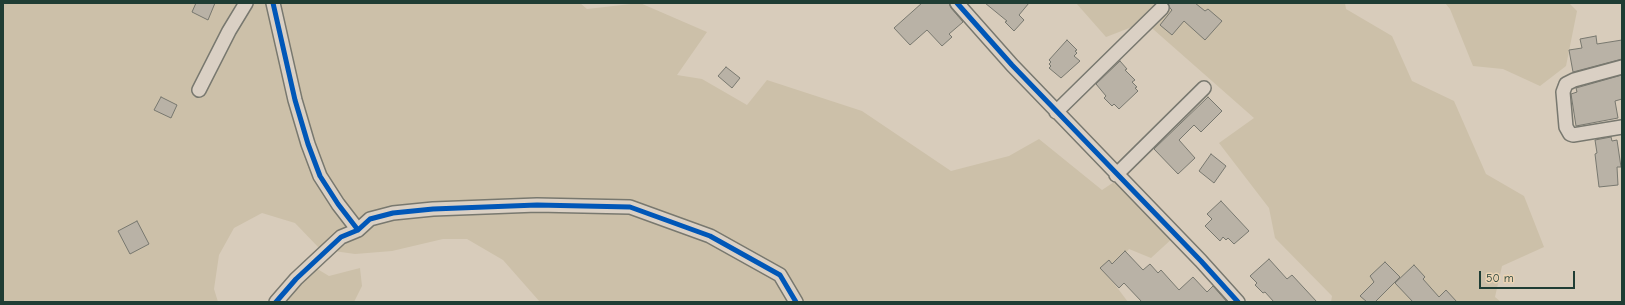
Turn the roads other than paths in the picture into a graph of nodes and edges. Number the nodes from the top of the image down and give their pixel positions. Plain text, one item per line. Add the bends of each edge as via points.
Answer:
1 (246, 3) edge
2 (273, 3) edge
3 (956, 3) edge
4 (1162, 8) dead end
5 (1622, 67) edge
6 (1204, 88) dead end
7 (199, 90) dead end
8 (1056, 112) junction
9 (1622, 127) edge
10 (1116, 175) junction
11 (358, 230) junction
12 (276, 302) edge
13 (796, 302) edge
14 (1238, 302) edge

1 - 7 street
2 - 11 street via 295,100 308,144 320,176
3 - 8 street
4 - 8 street
5 - 9 street via 1574,80 1566,84 1563,92 1566,127 1570,134
6 - 10 street
8 - 10 street
10 - 14 street
11 - 12 street via 341,237 296,279
11 - 13 street via 370,219 393,213 433,209 537,205 630,207 710,236 744,254 780,275

